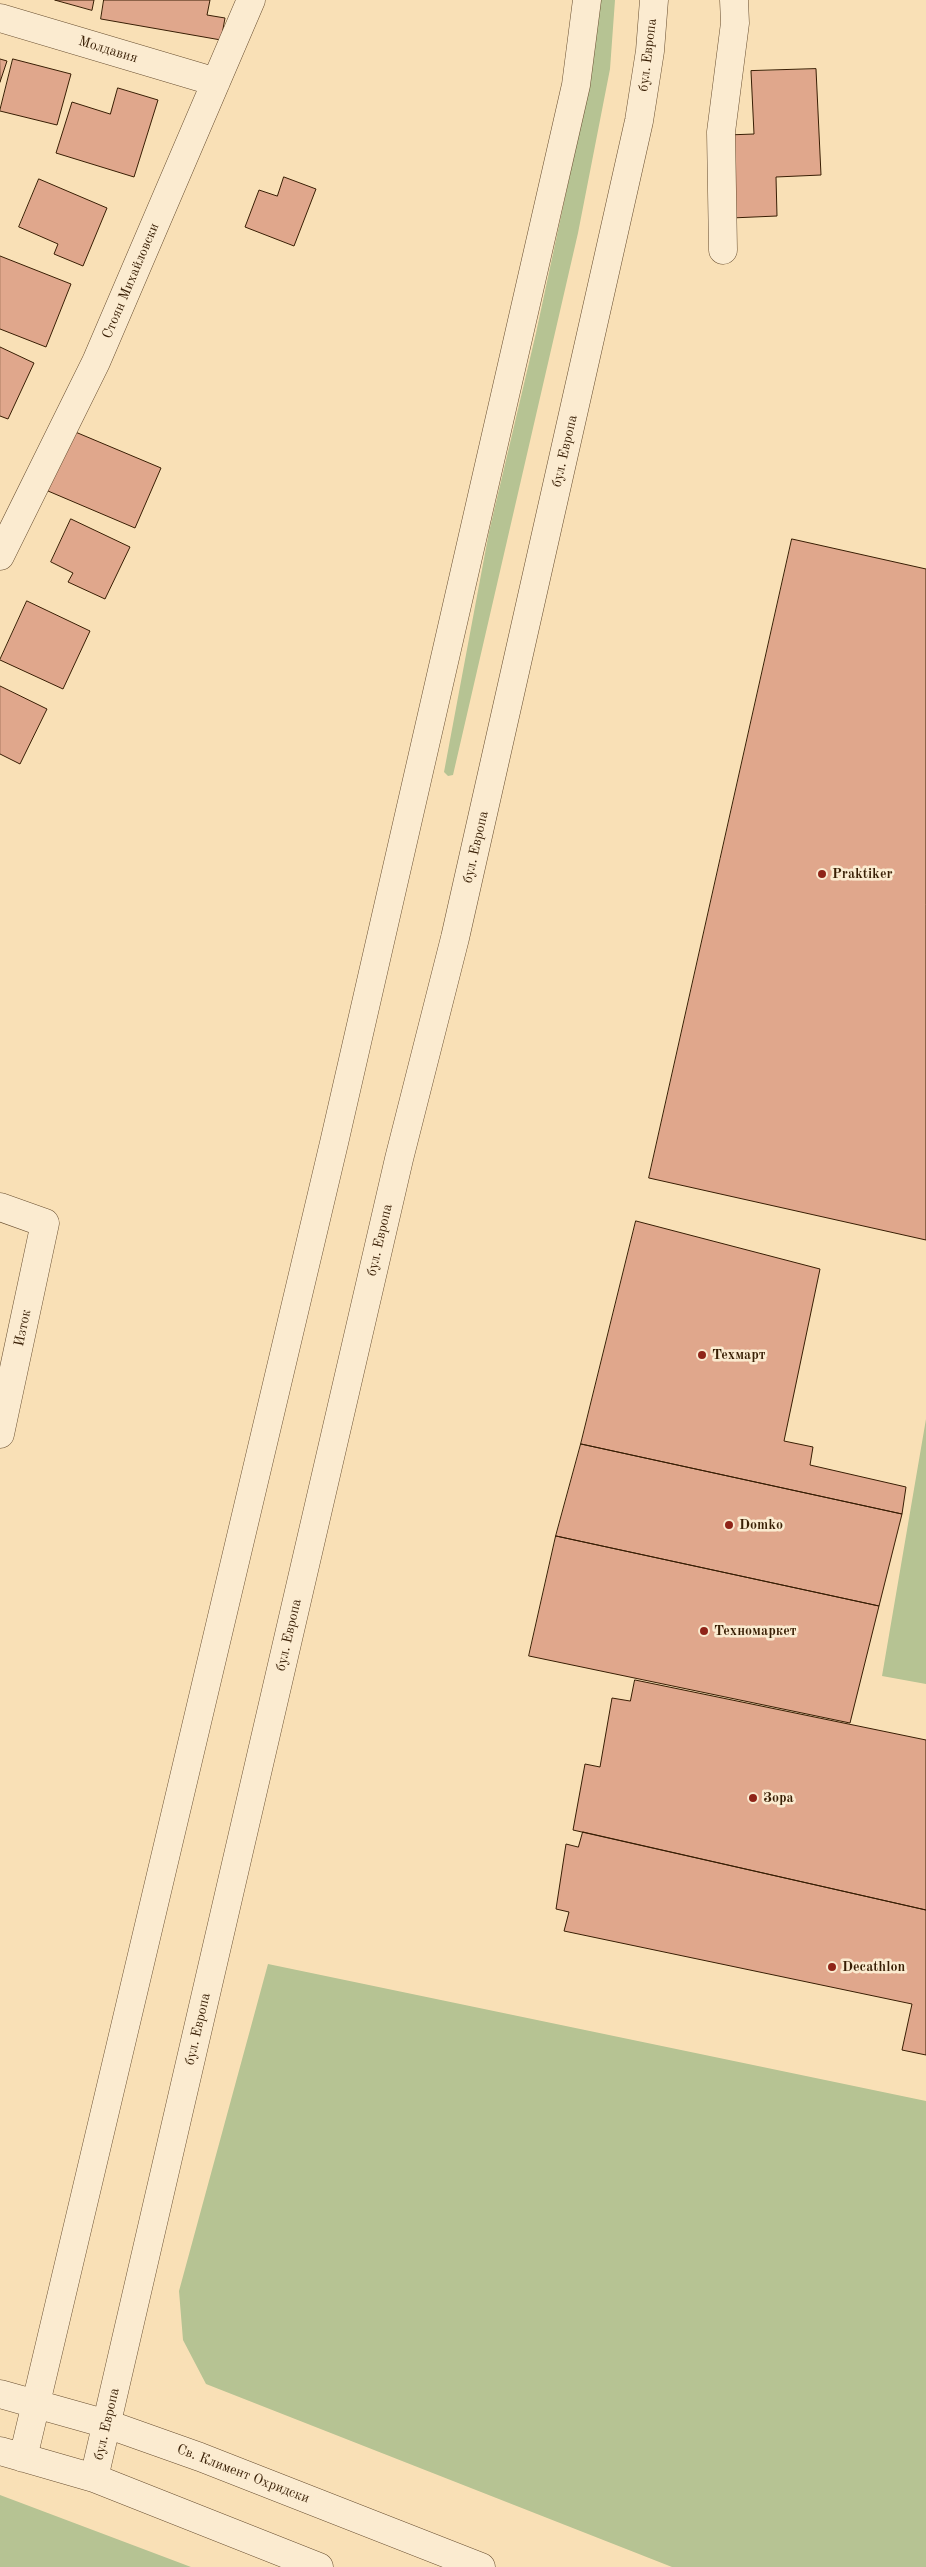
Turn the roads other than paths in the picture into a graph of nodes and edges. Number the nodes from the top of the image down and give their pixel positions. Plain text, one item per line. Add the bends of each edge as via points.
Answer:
1 (251, 0) edge
2 (587, 0) edge
3 (654, 0) edge
4 (734, 0) edge
5 (0, 18) edge
6 (216, 82) junction
7 (723, 250) dead end
8 (0, 556) edge
9 (0, 1207) edge
10 (0, 1434) edge
11 (0, 2394) edge
12 (36, 2404) junction
13 (107, 2424) junction
14 (12, 2455) edge
15 (94, 2478) junction
16 (319, 2567) edge
17 (481, 2567) edge

1 - 6 street, Стоян Михайловски
2 - 12 street via 576,85 334,1143
3 - 13 street, бул. Европа via 639,121 456,938 399,1159
4 - 7 street via 735,23 721,132
5 - 6 street, Молдавия
6 - 8 street, Стоян Михайловски via 96,362
9 - 10 street, Изток via 45,1223
11 - 12 street, Св. Климент Охридски
12 - 13 street, Св. Климент Охридски
12 - 14 street
13 - 15 street, бул. Европа
13 - 17 street, Св. Климент Охридски via 256,2477
14 - 15 street
15 - 16 street

